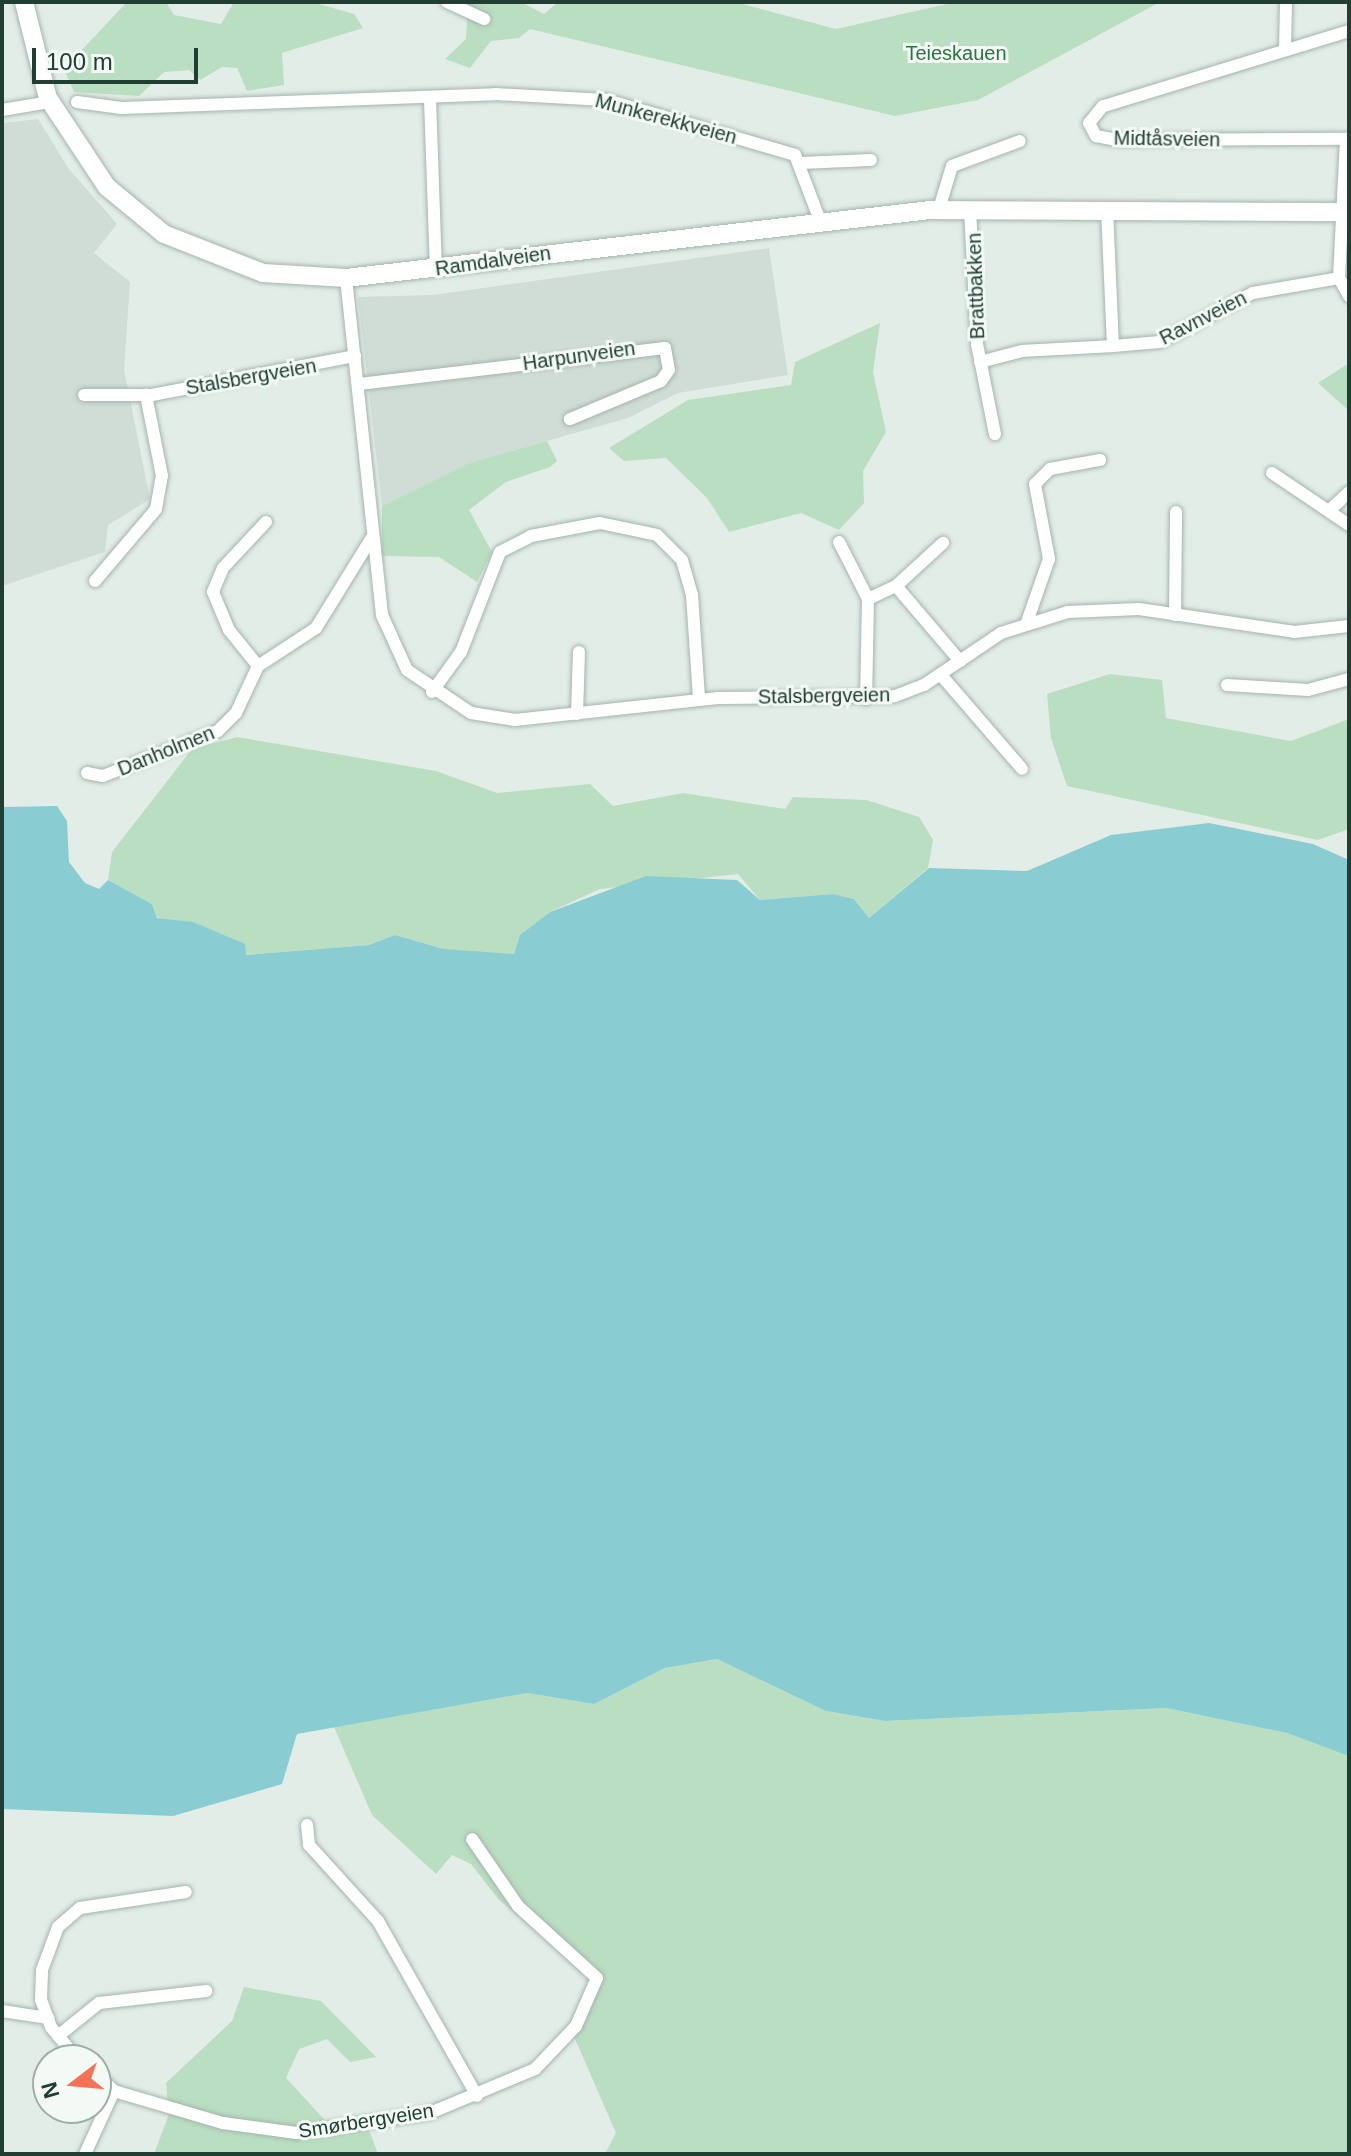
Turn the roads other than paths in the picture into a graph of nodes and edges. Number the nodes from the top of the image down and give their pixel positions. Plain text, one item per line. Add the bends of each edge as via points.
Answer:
1 (24, 2) edge
2 (447, 2) edge
3 (1286, 2) edge
4 (484, 19) dead end
5 (1349, 31) edge
6 (1285, 50) junction
7 (430, 99) junction
8 (50, 102) junction
9 (77, 102) dead end
10 (2, 110) edge
11 (1347, 139) edge
12 (1020, 141) dead end
13 (871, 160) dead end
14 (800, 163) junction
15 (939, 209) junction
16 (970, 209) junction
17 (1107, 209) junction
18 (1346, 212) edge
19 (819, 218) junction
20 (436, 268) junction
21 (346, 278) junction
22 (1339, 278) junction
23 (1349, 296) edge
24 (1113, 346) junction
25 (355, 356) junction
26 (980, 362) junction
27 (359, 384) junction
28 (84, 395) dead end
29 (146, 395) junction
30 (570, 419) dead end
31 (995, 434) dead end
32 (1100, 460) dead end
33 (1272, 473) dead end
34 (1349, 492) edge
35 (1332, 508) junction
36 (1176, 512) dead end
37 (266, 522) dead end
38 (1349, 525) edge
39 (373, 536) junction
40 (839, 542) dead end
41 (943, 543) dead end
42 (95, 581) dead end
43 (896, 586) junction
44 (868, 599) junction
45 (1175, 615) junction
46 (1027, 622) junction
47 (1349, 626) edge
48 (579, 652) dead end
49 (960, 661) junction
50 (258, 666) junction
51 (941, 675) junction
52 (1349, 679) edge
53 (1227, 685) dead end
54 (432, 692) junction
55 (699, 699) junction
56 (866, 699) junction
57 (577, 714) junction
58 (1022, 769) dead end
59 (87, 773) dead end
60 (307, 1825) dead end
61 (472, 1839) dead end
62 (186, 1892) dead end
63 (206, 1991) dead end
64 (2, 2011) edge
65 (48, 2018) junction
66 (58, 2036) junction
67 (65, 2044) edge
68 (114, 2091) joint
69 (477, 2096) junction
70 (85, 2154) edge

1 - 8 main road, Ramdalveien
2 - 4 street
3 - 6 street
5 - 6 street, Midtåsveien
6 - 11 street, Midtåsveien via 1103,106 1090,127 1100,137 1125,141
7 - 9 street, Munkerekkveien via 122,108
7 - 14 street, Munkerekkveien via 528,94 606,100 790,153
7 - 20 street
8 - 10 street
8 - 21 main road, Ramdalveien via 66,134 117,197 195,251 263,273
11 - 18 street, Midtåsveien
12 - 15 street via 952,166
13 - 14 street, Munkerekkveien
14 - 19 street
15 - 16 main road, Ramdalveien
15 - 19 main road, Ramdalveien
16 - 17 main road
16 - 26 street, Brattbakken
17 - 18 main road
17 - 24 street
18 - 22 street
19 - 20 main road, Ramdalveien
20 - 21 main road, Ramdalveien
21 - 25 street, Stalsbergveien
22 - 23 street
22 - 24 street, Ravnveien via 1253,293 1160,342
24 - 26 street, Ravnveien via 1022,351
25 - 27 street, Stalsbergveien
25 - 29 street, Stalsbergveien
26 - 31 street, Brattbakken
27 - 30 street, Harpunveien via 665,348 669,370 661,381
27 - 39 street, Stalsbergveien
28 - 29 street, Stalsbergveien
29 - 42 street via 162,476 156,509
32 - 46 street via 1050,469 1035,484 1050,550
33 - 35 street
34 - 35 street
35 - 38 street
36 - 45 street
37 - 50 street via 223,568 213,592 229,630
39 - 50 street, Danholmen via 332,611
39 - 54 street, Stalsbergveien via 388,635 407,670
40 - 44 street
41 - 43 street
43 - 44 street
43 - 49 street via 904,603
44 - 56 street
45 - 46 street, Stalsbergveien via 1091,610
45 - 47 street, Stalsbergveien via 1294,632
46 - 49 street, Stalsbergveien
48 - 57 street
49 - 51 street, Stalsbergveien
50 - 59 street, Danholmen via 236,713 218,731 103,776
51 - 56 street, Stalsbergveien via 908,692
51 - 58 street
52 - 53 street via 1308,690
54 - 55 street via 461,652 484,578 500,552 531,536 600,523 657,535 682,560 692,595
54 - 57 street, Stalsbergveien via 487,717
55 - 56 street, Stalsbergveien
55 - 57 street, Stalsbergveien
60 - 69 street via 309,1845 378,1921
61 - 69 street, Smørbergveien via 518,1906 597,1978 576,2026 546,2062
62 - 65 street via 69,1912 42,1970
63 - 66 street via 99,2003
64 - 65 street
65 - 66 street
66 - 67 street
68 - 69 street, Smørbergveien via 223,2123 296,2133 430,2113
68 - 70 street

